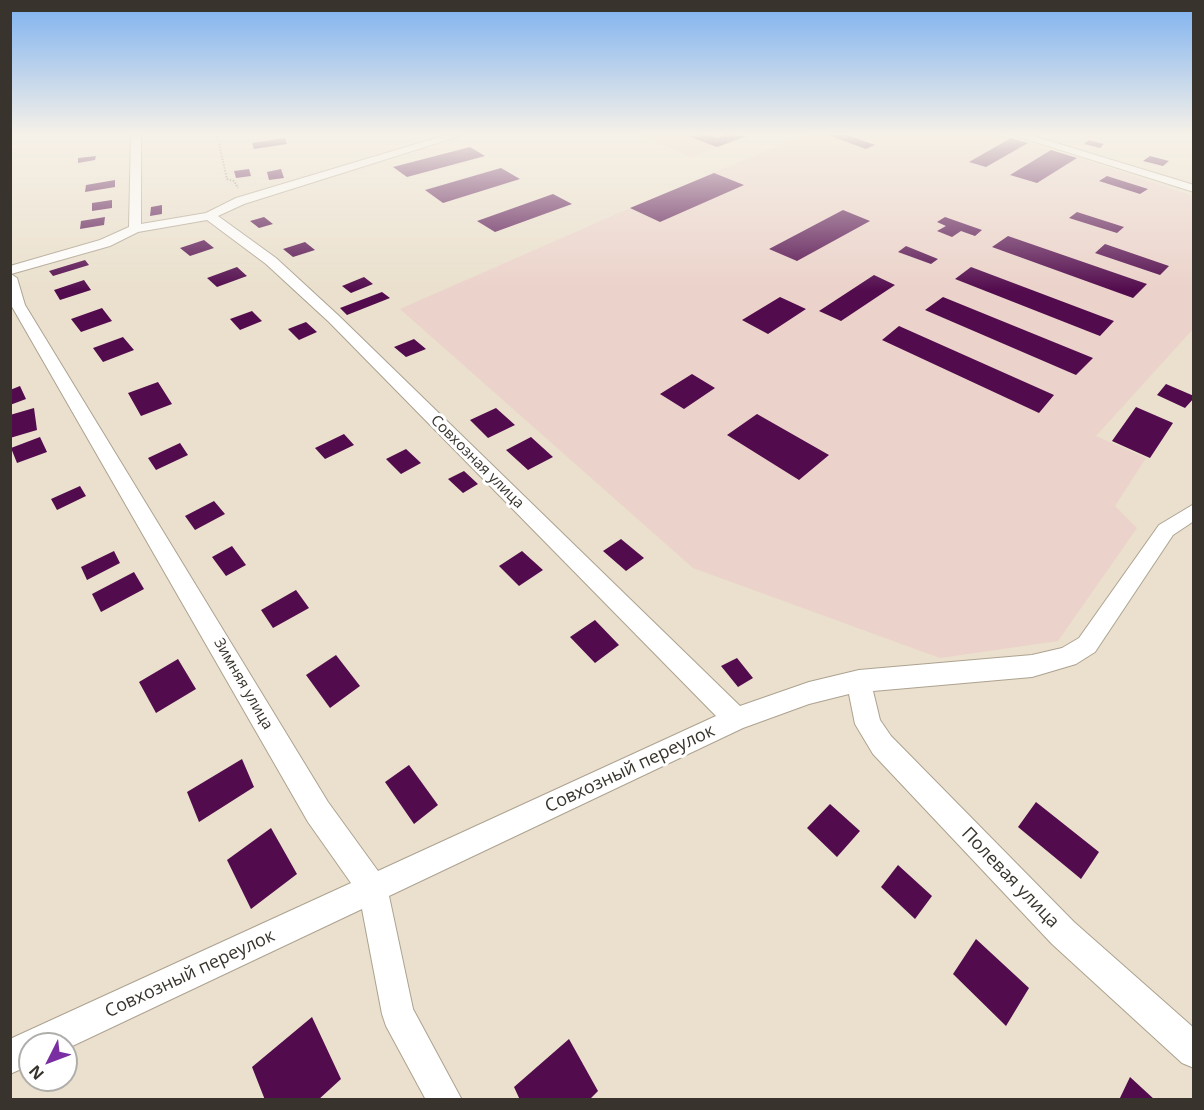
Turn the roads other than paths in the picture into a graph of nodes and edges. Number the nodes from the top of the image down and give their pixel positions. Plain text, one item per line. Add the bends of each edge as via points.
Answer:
1 (135, 187) edge
2 (287, 187) edge
3 (209, 216) junction
4 (135, 229) junction
5 (10, 270) edge
6 (10, 278) edge
7 (1192, 515) edge
8 (859, 681) junction
9 (736, 719) junction
10 (373, 889) junction
11 (65, 1032) edge
12 (1194, 1051) edge
13 (445, 1100) edge

1 - 4 street
2 - 3 street via 240,201
3 - 4 street
3 - 9 street, Совхозная улица via 270,261 334,319
4 - 5 street via 105,243
6 - 10 street, Зимняя улица via 18,305 318,812
7 - 8 street, Совхозный переулок via 1166,530 1087,645 1068,657 1032,666
8 - 9 street, Совхозный переулок via 809,693
8 - 12 street, Полевая улица via 868,724 882,745 1063,933
9 - 10 street, Совхозный переулок
10 - 11 street, Совхозный переулок
10 - 13 street, Зимняя улица via 398,1014

